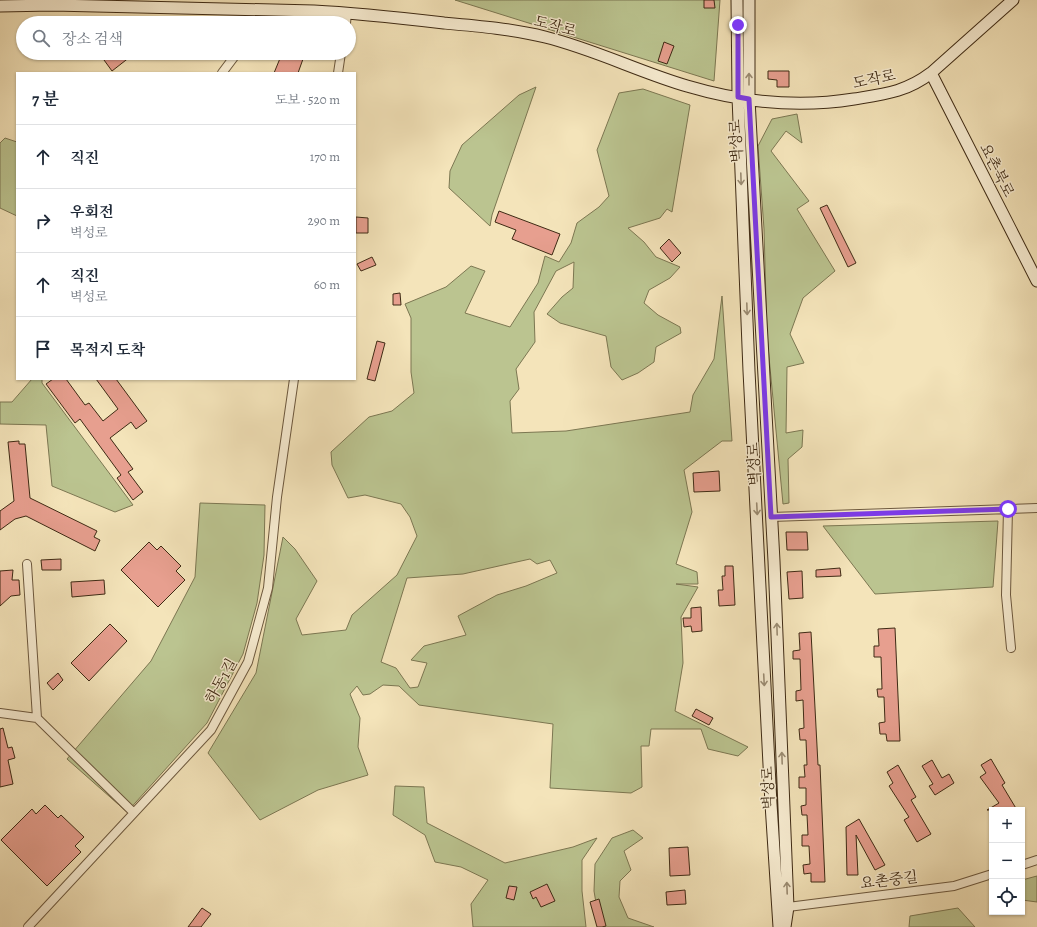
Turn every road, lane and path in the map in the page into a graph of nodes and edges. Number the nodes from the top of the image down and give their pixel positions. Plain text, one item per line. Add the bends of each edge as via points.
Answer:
1 (737, 0) edge
2 (749, 0) edge
3 (1013, 0) edge
4 (0, 6) edge
5 (314, 11) junction
6 (308, 16) edge
7 (337, 16) edge
8 (356, 19) edge
9 (232, 60) edge
10 (340, 60) edge
11 (223, 72) edge
12 (338, 72) edge
13 (931, 73) junction
14 (738, 97) junction
15 (749, 99) junction
16 (1037, 281) edge
17 (294, 380) edge
18 (1037, 508) edge
19 (1008, 509) junction
20 (771, 517) junction
21 (27, 564) dead end
22 (1011, 648) dead end
23 (0, 713) edge
24 (37, 718) junction
25 (133, 812) junction
26 (1037, 860) edge
27 (1025, 864) edge
28 (989, 875) edge
29 (788, 907) junction
30 (784, 926) edge
31 (28, 927) edge

1 - 14 main road, 벽성로
15 -> 2 main road, 벽성로
3 - 13 main road, 도작로
4 - 5 main road, 도작로
5 - 6 street
5 - 7 main road, 도작로
8 - 14 main road, 도작로 via 501,29 546,37 688,86
9 - 11 street
10 - 12 street
13 - 15 main road, 도작로 via 917,83 894,93 844,101 783,104
13 - 16 main road, 요촌북로
14 - 15 main road, 도작로
14 -> 30 main road, 벽성로 via 763,652
15 - 20 main road, 벽성로
17 - 25 street, 하동1길 via 277,497 268,588 248,662 211,730
18 - 19 street
19 - 20 street
19 - 22 street via 1006,595
29 -> 20 main road, 벽성로
21 - 24 street
23 - 24 street
24 - 25 street
25 - 31 street, 하동1길
26 - 27 street
28 - 29 street, 요촌중길 via 954,886
29 - 30 main road, 벽성로

